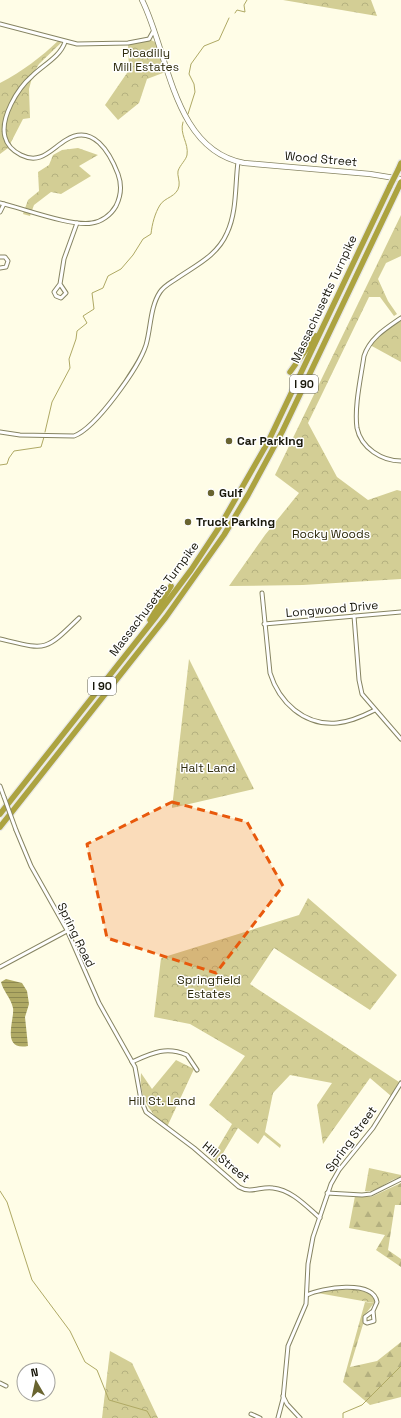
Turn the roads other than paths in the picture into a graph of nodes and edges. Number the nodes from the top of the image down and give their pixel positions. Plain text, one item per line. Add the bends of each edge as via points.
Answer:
1 (142, 0) edge
2 (0, 24) edge
3 (154, 30) junction
4 (149, 39) junction
5 (65, 42) junction
6 (159, 42) junction
7 (238, 162) junction
8 (401, 162) edge
9 (401, 180) edge
10 (0, 203) edge
11 (4, 204) junction
12 (0, 212) edge
13 (77, 223) junction
14 (0, 257) edge
15 (0, 268) edge
16 (60, 284) junction
17 (401, 318) edge
18 (323, 326) junction
19 (290, 372) dead end
20 (0, 432) edge
21 (401, 461) edge
22 (171, 586) dead end
23 (262, 593) dead end
24 (401, 612) edge
25 (354, 616) junction
26 (79, 618) dead end
27 (264, 624) junction
28 (0, 639) edge
29 (134, 645) junction
30 (375, 710) junction
31 (401, 739) edge
32 (0, 786) edge
33 (0, 814) edge
34 (0, 827) edge
35 (67, 931) junction
36 (0, 967) edge
37 (132, 1062) junction
38 (197, 1070) dead end
39 (401, 1083) edge
40 (140, 1089) joint
41 (401, 1178) edge
42 (327, 1193) junction
43 (320, 1218) junction
44 (307, 1295) junction
45 (372, 1311) dead end
46 (0, 1383) edge
47 (6, 1386) dead end
48 (284, 1396) junction
49 (251, 1414) dead end
50 (260, 1418) edge
51 (278, 1418) edge
52 (300, 1418) edge

1 - 3 main road, Wood Street
2 - 5 street via 38,32
3 - 4 street
3 - 6 main road, Wood Street
4 - 5 street via 122,44
4 - 6 street
5 - 13 street via 60,52 25,82 5,118 4,130 5,138 12,149 28,158 39,158 49,154 66,140 76,136 93,138 106,148 120,181 118,202 102,219 92,223
6 - 7 main road, Wood Street via 182,109 194,132 215,152
7 - 9 main road, Wood Street via 370,174
7 - 20 street via 232,221 222,242 213,254 160,291 146,346 102,412 74,436
8 - 18 highway, Massachusetts Turnpike / I 90, bridge
9 - 34 highway, Massachusetts Turnpike / I 90 via 276,444 224,535 166,617
10 - 11 street
11 - 12 street
11 - 13 street
13 - 16 street via 64,259
14 - 15 street via 5,257 8,261 6,267
16 - 16 street via 66,292 61,298 54,292
17 - 21 street via 376,336 367,348 356,420 361,439 372,451 384,459
18 - 19 highway
18 - 29 highway, Massachusetts Turnpike / I 90 via 262,454 227,514 191,570
22 - 29 highway
23 - 27 street
24 - 25 street, Longwood Drive
25 - 27 street, Longwood Drive
25 - 30 street via 362,694
26 - 28 street via 47,646 34,647
27 - 30 street via 274,686 292,709 309,719 323,723 357,718
29 - 33 highway, Massachusetts Turnpike / I 90
30 - 31 street
32 - 35 street, Spring Road, bridge via 31,866
35 - 36 street
35 - 37 street, Spring Road via 99,1003
37 - 38 street via 157,1051 171,1050 187,1055
37 - 40 street, Spring Road
39 - 42 street, Spring Street via 373,1128 336,1175
40 - 43 street, Hill Street via 143,1106 151,1117 194,1148 239,1187 245,1190 271,1187 284,1191
41 - 42 street via 375,1192 362,1195
42 - 43 street, Spring Street
43 - 44 street, Spring Street via 310,1251
44 - 45 street via 315,1291 347,1288 369,1290 377,1299
44 - 48 street, Spring Street via 305,1310 288,1346
46 - 47 street
48 - 51 street, Spring Street
48 - 52 street via 287,1404
49 - 50 street

